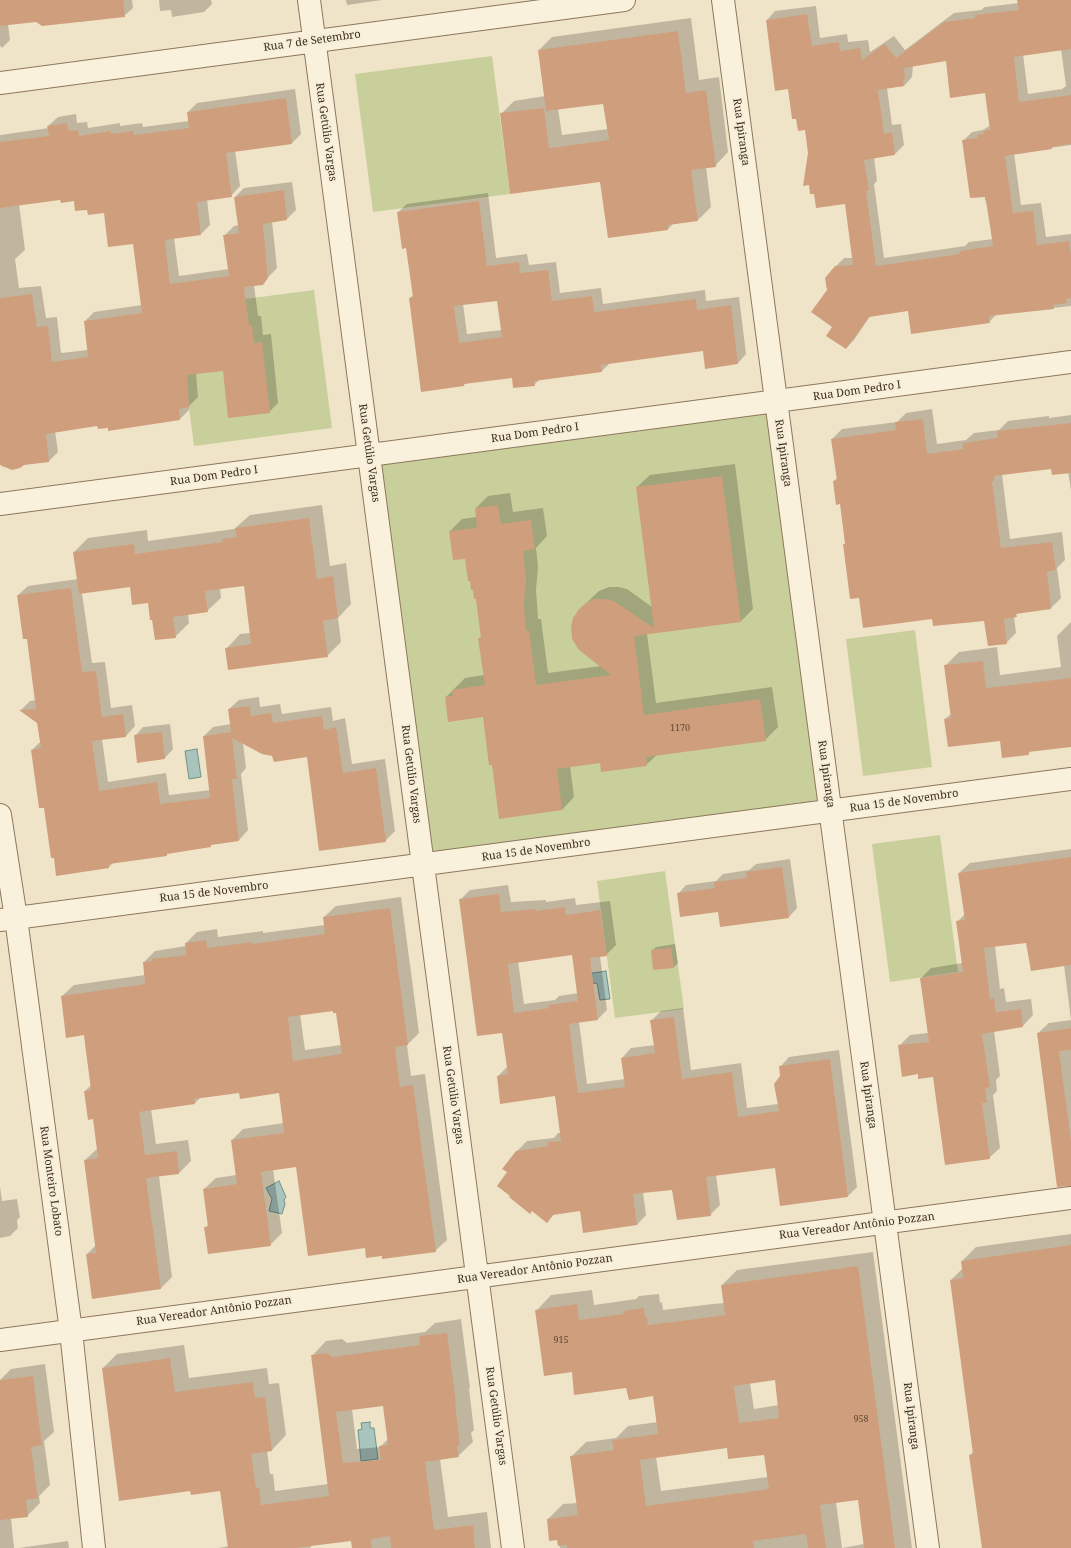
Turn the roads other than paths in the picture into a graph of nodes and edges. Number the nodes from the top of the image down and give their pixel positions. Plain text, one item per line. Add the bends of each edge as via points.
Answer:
1 (309, 0) edge
2 (624, 0) edge
3 (723, 0) edge
4 (314, 41) junction
5 (0, 83) edge
6 (1071, 362) edge
7 (776, 401) junction
8 (369, 455) junction
9 (0, 504) edge
10 (1071, 779) edge
11 (831, 810) junction
12 (0, 815) edge
13 (423, 865) junction
14 (8, 919) edge
15 (1071, 1198) edge
16 (885, 1223) junction
17 (477, 1276) junction
18 (71, 1330) junction
19 (0, 1340) edge
20 (94, 1548) edge
21 (513, 1548) edge
22 (928, 1548) edge

1 - 4 street, Rua Getúlio Vargas
2 - 4 street, Rua 7 de Setembro
3 - 7 street, Rua Ipiranga
4 - 5 street, Rua 7 de Setembro
4 - 8 street, Rua Getúlio Vargas
6 - 7 street, Rua Dom Pedro I
7 - 8 street, Rua Dom Pedro I
7 - 11 street, Rua Ipiranga
8 - 9 street, Rua Dom Pedro I
8 - 13 street, Rua Getúlio Vargas
10 - 11 street, Rua 15 de Novembro
11 - 13 street, Rua 15 de Novembro
11 - 16 street, Rua Ipiranga
12 - 14 street, Rua Monteiro Lobato
13 - 14 street, Rua 15 de Novembro
13 - 17 street, Rua Getúlio Vargas
14 - 18 street, Rua Monteiro Lobato
15 - 16 street, Rua Vereador Antônio Pozzan
16 - 17 street, Rua Vereador Antônio Pozzan
16 - 22 street, Rua Ipiranga
17 - 18 street, Rua Vereador Antônio Pozzan
17 - 21 street, Rua Getúlio Vargas
18 - 19 street, Rua Vereador Antônio Pozzan
18 - 20 street, Rua Monteiro Lobato

